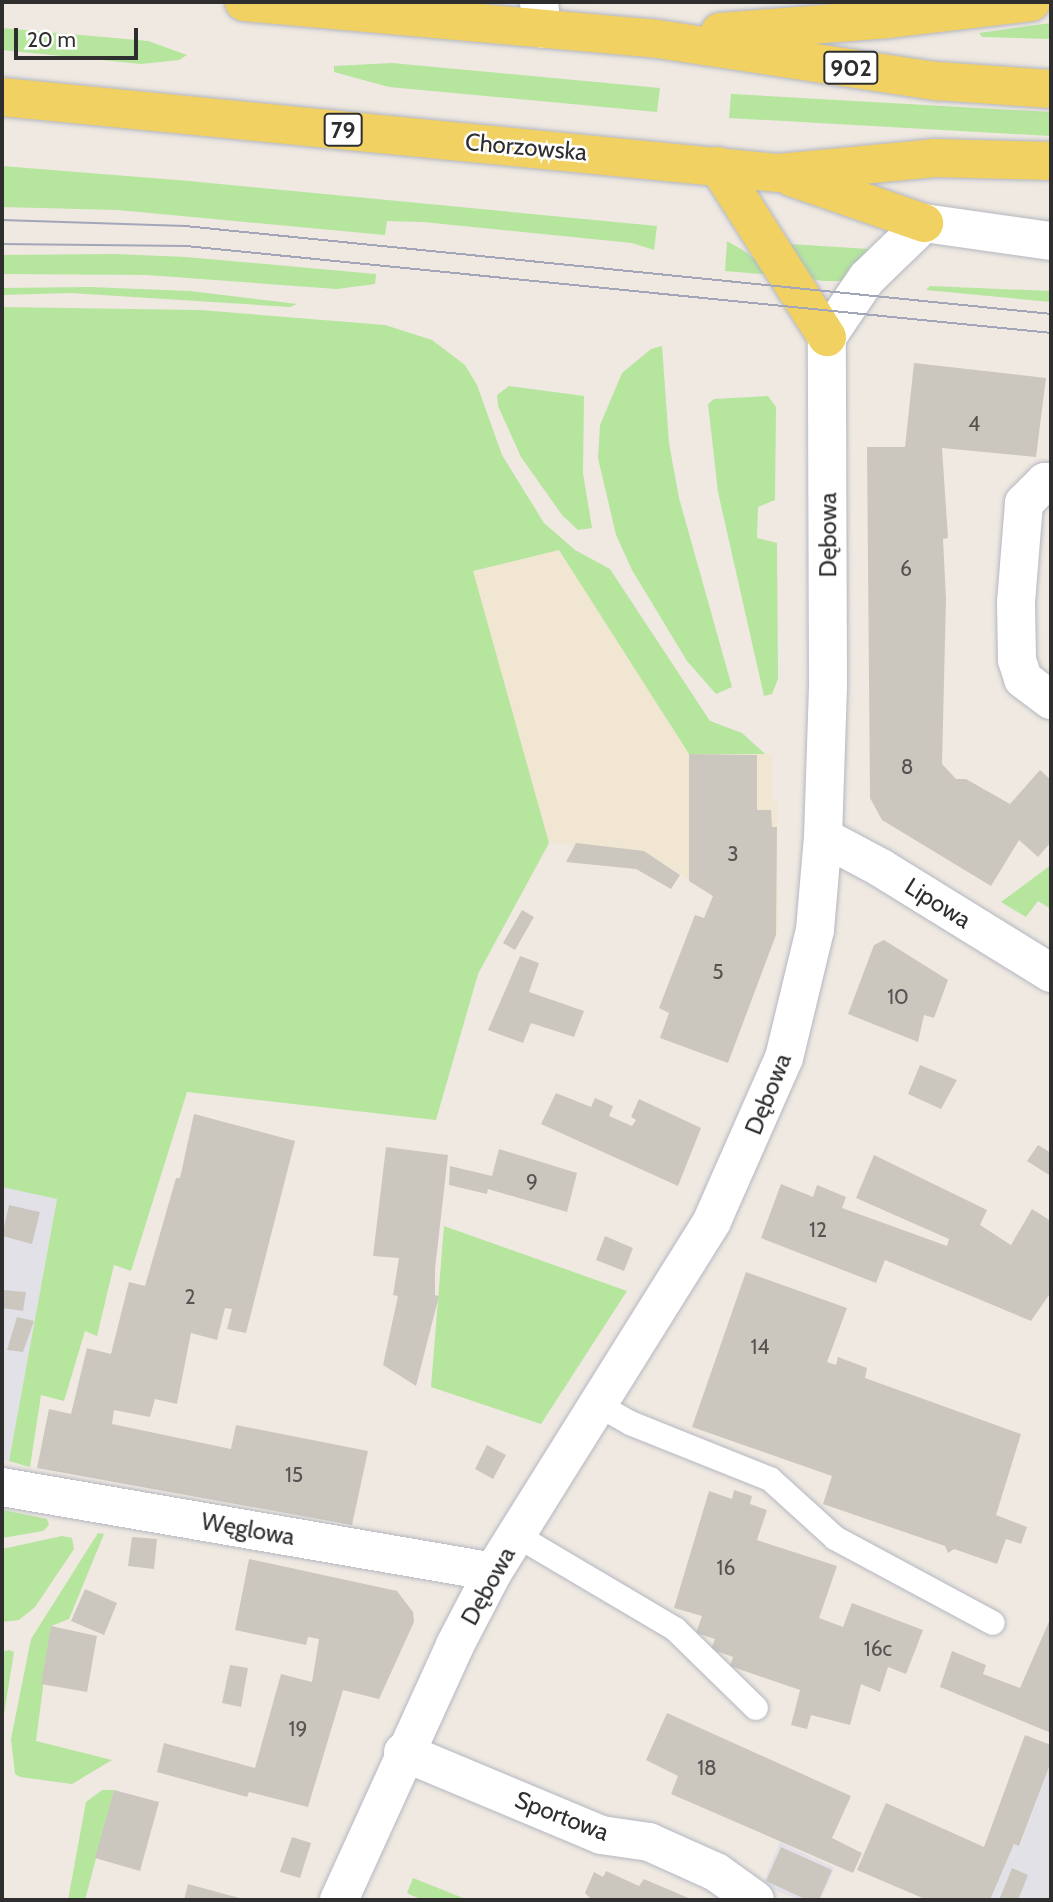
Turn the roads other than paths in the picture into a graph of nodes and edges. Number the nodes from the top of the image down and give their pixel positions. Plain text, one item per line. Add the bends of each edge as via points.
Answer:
1 (244, 2) edge
2 (1031, 2) edge
3 (540, 15) edge
4 (651, 38) junction
5 (1051, 89) edge
6 (2, 97) edge
7 (1051, 161) edge
8 (719, 166) junction
9 (779, 173) junction
10 (924, 223) junction
11 (1051, 241) edge
12 (827, 337) junction
13 (1051, 482) edge
14 (1051, 700) edge
15 (823, 837) junction
16 (1051, 973) edge
17 (598, 1405) junction
18 (2, 1487) edge
19 (516, 1535) junction
20 (493, 1572) junction
21 (993, 1623) dead end
22 (756, 1708) dead end
23 (403, 1752) junction
24 (339, 1900) edge
25 (755, 1900) edge

1 - 3 main road
2 - 4 main road
3 - 4 main road
4 - 5 main road, 902 via 937,80
6 - 8 main road, Chorzowska / 79
7 - 9 main road, Chorzowska via 934,158
8 - 9 main road, Chorzowska / 79
8 - 12 main road
9 - 10 main road, 79
10 - 11 street, 79
10 - 12 street via 867,278
12 - 15 street, Dębowa via 828,685
13 - 14 street via 1045,482 1024,503 1016,602 1017,660 1023,679
15 - 16 street, Lipowa
15 - 17 street, Dębowa via 815,930 784,1058 712,1222
17 - 19 street, Dębowa
17 - 21 lane via 630,1423 770,1479 835,1538
18 - 20 street, Węglowa
19 - 20 street, Dębowa
19 - 22 lane via 675,1629
20 - 23 street, Dębowa
23 - 24 street, Dębowa
23 - 25 street, Sportowa via 601,1835 649,1842 716,1871

